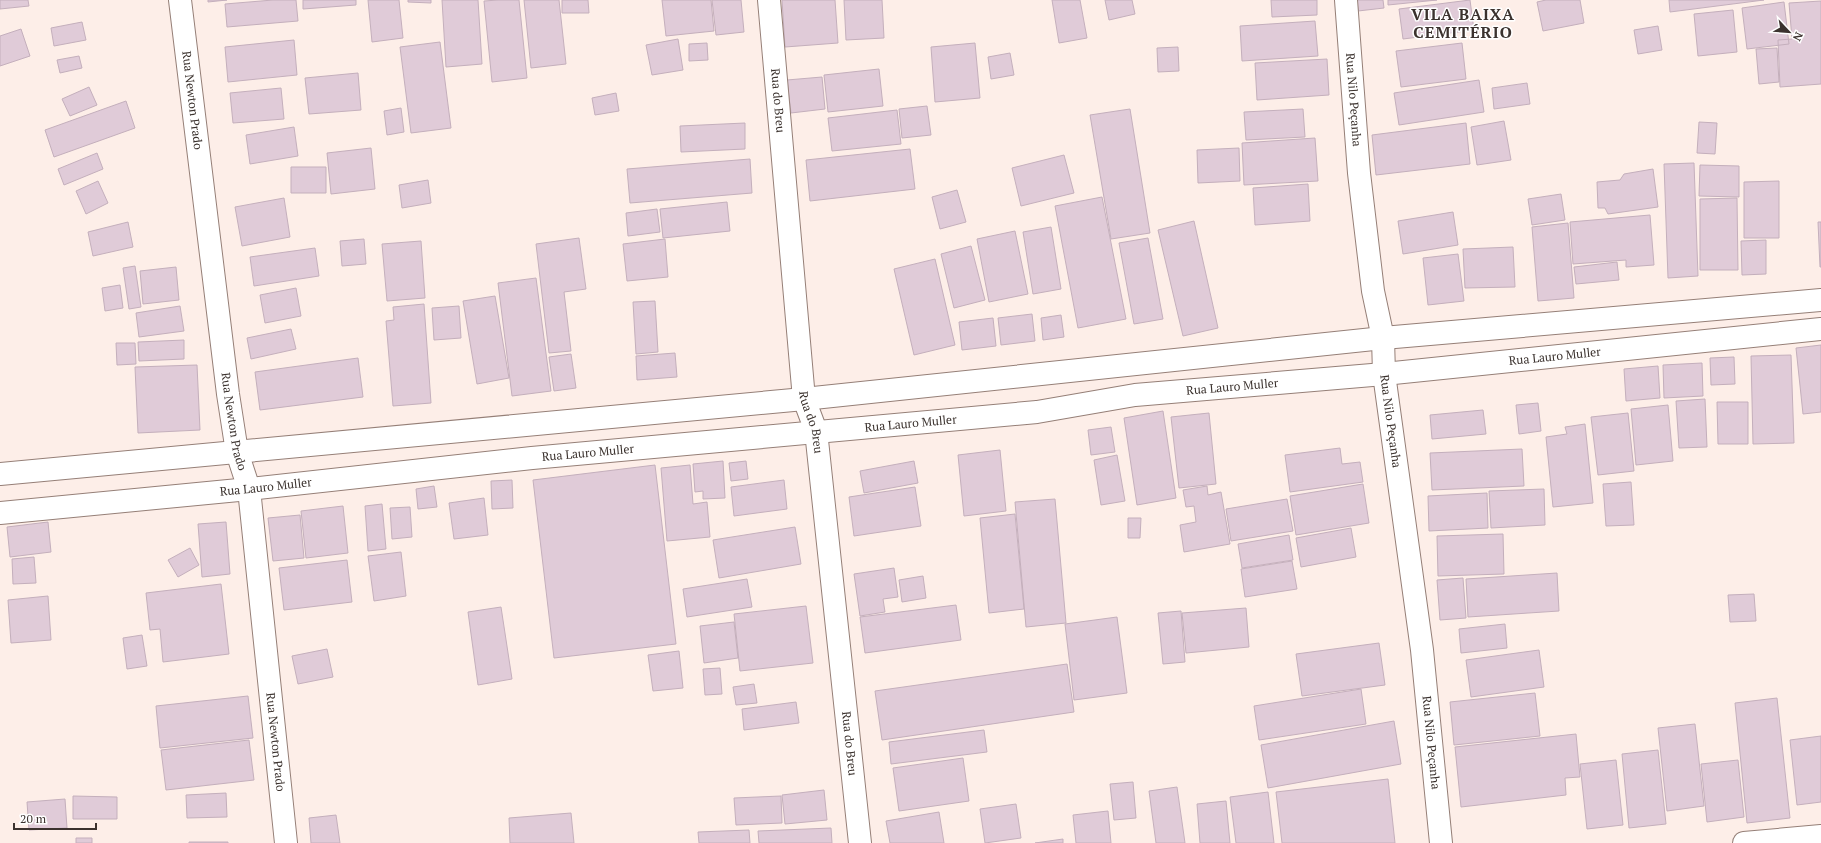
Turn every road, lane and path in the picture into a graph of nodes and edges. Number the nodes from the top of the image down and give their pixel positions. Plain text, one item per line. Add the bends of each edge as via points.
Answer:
1 (180, 0) edge
2 (770, 0) edge
3 (1346, 0) edge
4 (1821, 300) edge
5 (1821, 329) edge
6 (1383, 338) junction
7 (1384, 374) junction
8 (804, 399) junction
9 (531, 426) junction
10 (816, 431) junction
11 (237, 452) junction
12 (532, 458) junction
13 (0, 474) edge
14 (249, 489) junction
15 (0, 513) edge
16 (1821, 836) edge
17 (286, 843) edge
18 (860, 843) edge
19 (1441, 843) edge
20 (1744, 843) edge

1 - 11 street, Rua Newton Prado
2 - 8 street, Rua do Breu
3 - 6 street, Rua Nilo Peçanha via 1359,173 1373,291
4 - 6 street
5 - 7 street, Rua Lauro Muller
6 - 7 street, Rua Nilo Peçanha
6 - 8 street
7 - 10 street, Rua Lauro Muller via 1135,395 1037,412
7 - 19 street, Rua Nilo Peçanha via 1422,650
8 - 9 street
8 - 10 street, Rua do Breu
9 - 11 street
9 - 12 street
10 - 12 street, Rua Lauro Muller
10 - 18 street, Rua do Breu
11 - 13 street
11 - 14 street, Rua Newton Prado
12 - 14 street, Rua Lauro Muller
14 - 15 street, Rua Lauro Muller
14 - 17 street, Rua Newton Prado
16 - 20 street

